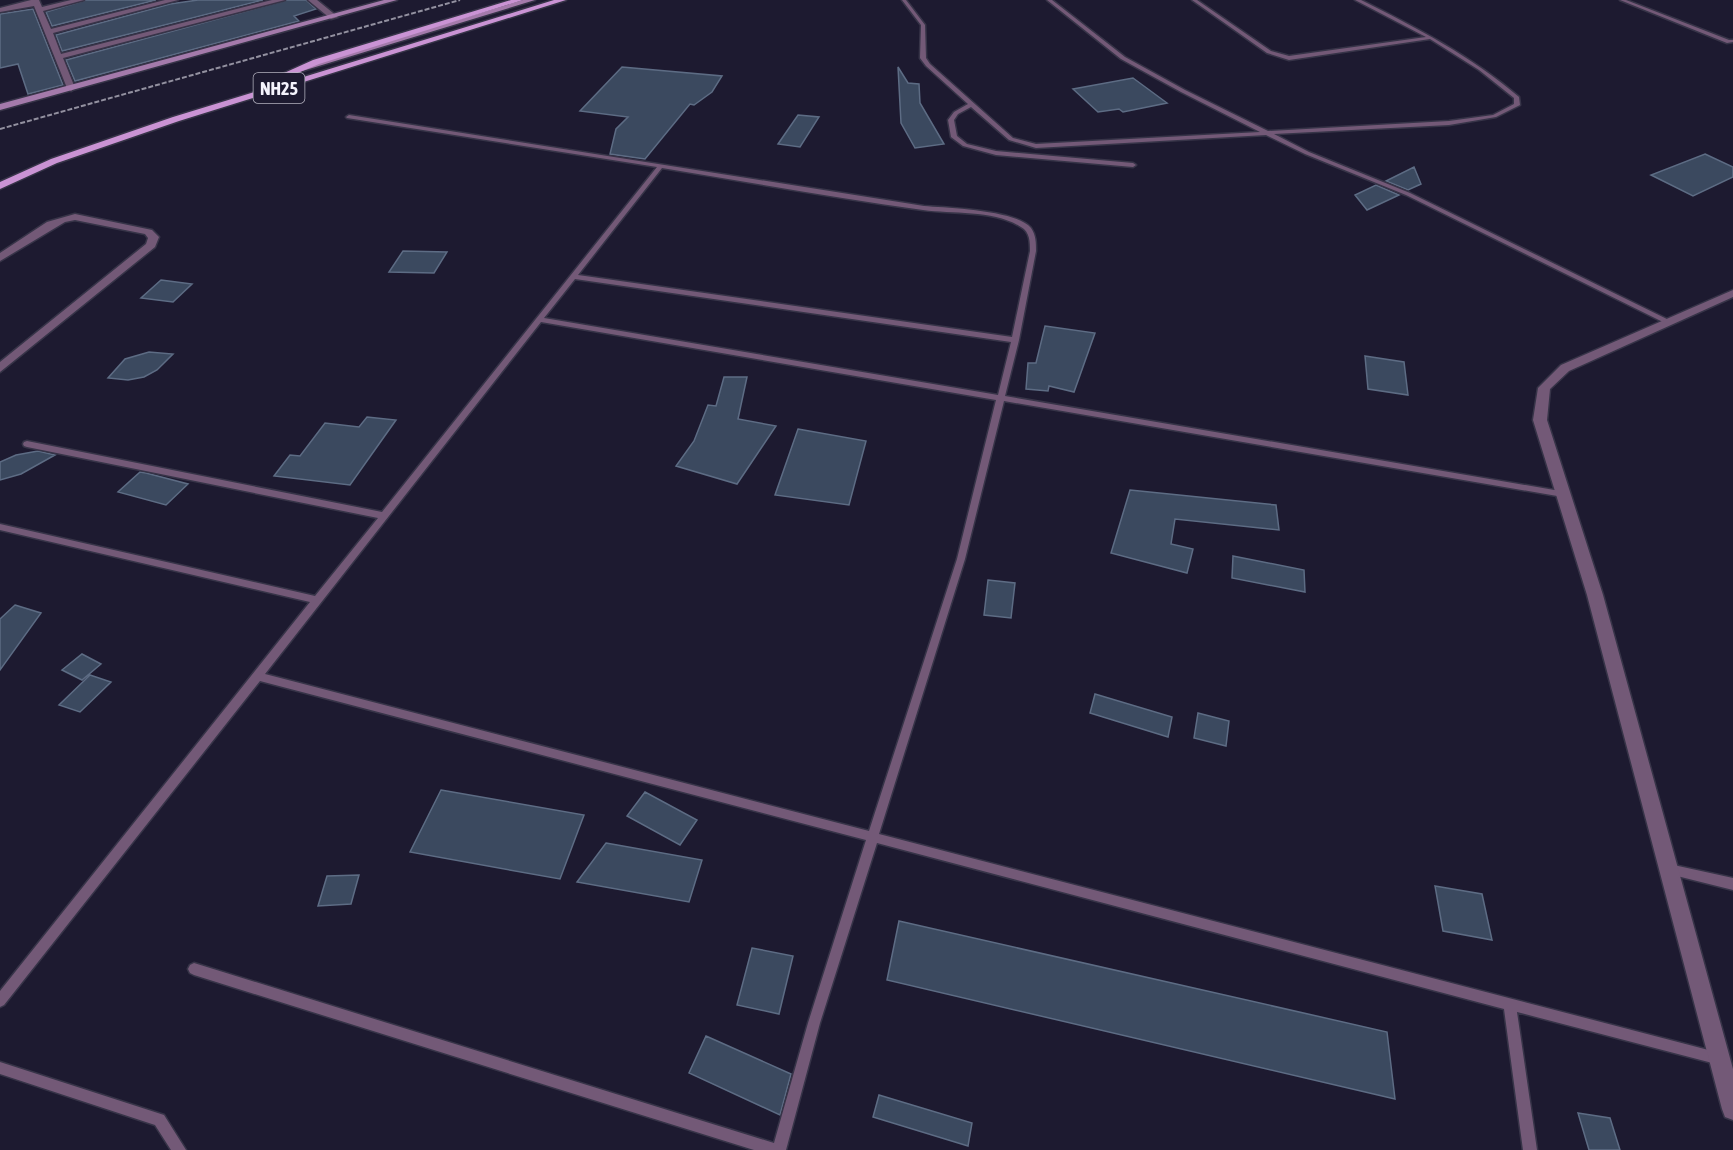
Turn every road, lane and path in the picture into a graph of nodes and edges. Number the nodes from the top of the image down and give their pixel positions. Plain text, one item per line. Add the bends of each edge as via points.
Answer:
1 (80, 0) edge
2 (174, 0) edge
3 (281, 0) edge
4 (312, 0) edge
5 (393, 0) edge
6 (406, 0) edge
7 (519, 0) edge
8 (531, 0) edge
9 (556, 0) edge
10 (562, 0) edge
11 (904, 0) edge
12 (1049, 0) edge
13 (1194, 0) edge
14 (1357, 0) edge
15 (1622, 0) edge
16 (36, 4) edge
17 (0, 10) edge
18 (334, 18) junction
19 (48, 32) junction
20 (1430, 38) junction
21 (1733, 41) edge
22 (59, 57) junction
23 (296, 70) junction
24 (311, 78) junction
25 (71, 87) junction
26 (972, 104) junction
27 (0, 107) edge
28 (349, 117) dead end
29 (1260, 132) junction
30 (1133, 165) dead end
31 (661, 166) junction
32 (0, 175) edge
33 (0, 186) edge
34 (0, 258) edge
35 (575, 277) junction
36 (1733, 293) edge
37 (541, 320) junction
38 (1669, 322) junction
39 (1015, 340) junction
40 (1, 367) edge
41 (1001, 398) junction
42 (27, 444) dead end
43 (1563, 494) junction
44 (385, 516) junction
45 (0, 527) edge
46 (318, 600) junction
47 (258, 676) junction
48 (874, 836) junction
49 (1669, 869) junction
50 (1733, 884) edge
51 (194, 969) dead end
52 (0, 1001) edge
53 (1510, 1004) junction
54 (1719, 1059) junction
55 (0, 1068) edge
56 (1733, 1109) edge
57 (179, 1150) edge
58 (777, 1150) edge
59 (1530, 1150) edge

1 - 16 street
2 - 19 street
3 - 22 street
4 - 18 street
5 - 18 street
6 - 18 street
7 - 23 main road, NH25
8 - 23 street
9 - 24 street
10 - 24 main road, NH25
11 - 26 lane via 923,26 923,58
12 - 29 lane via 1142,70
13 - 20 lane via 1269,52 1288,58
14 - 20 lane
15 - 21 lane
16 - 17 street
16 - 19 street
18 - 25 street
19 - 22 street
20 - 29 lane via 1506,88 1517,98 1517,105 1494,116 1449,123
22 - 25 street
23 - 32 main road, NH25 via 69,146
24 - 33 main road, NH25 via 54,161
25 - 27 street
26 - 29 lane via 1011,139 1036,146
26 - 30 lane via 951,120 954,137 965,146 996,153
28 - 31 lane
29 - 38 lane via 1408,194
31 - 35 lane
31 - 39 lane via 1002,217 1026,226 1033,238 1033,251
34 - 40 street via 51,224 75,217 148,232 154,237 151,245
35 - 37 lane
35 - 39 lane
36 - 38 street
37 - 41 lane
37 - 44 lane
38 - 43 street via 1565,368 1544,388 1540,420
39 - 41 lane
41 - 43 lane
41 - 48 lane via 961,559
42 - 44 lane
43 - 49 street via 1595,596
44 - 46 lane
45 - 46 lane
46 - 47 lane
47 - 48 lane
47 - 52 lane
48 - 53 lane
48 - 58 lane
49 - 50 lane
49 - 54 street
51 - 58 lane
53 - 54 lane
53 - 59 lane
54 - 56 street
55 - 57 lane via 159,1120

